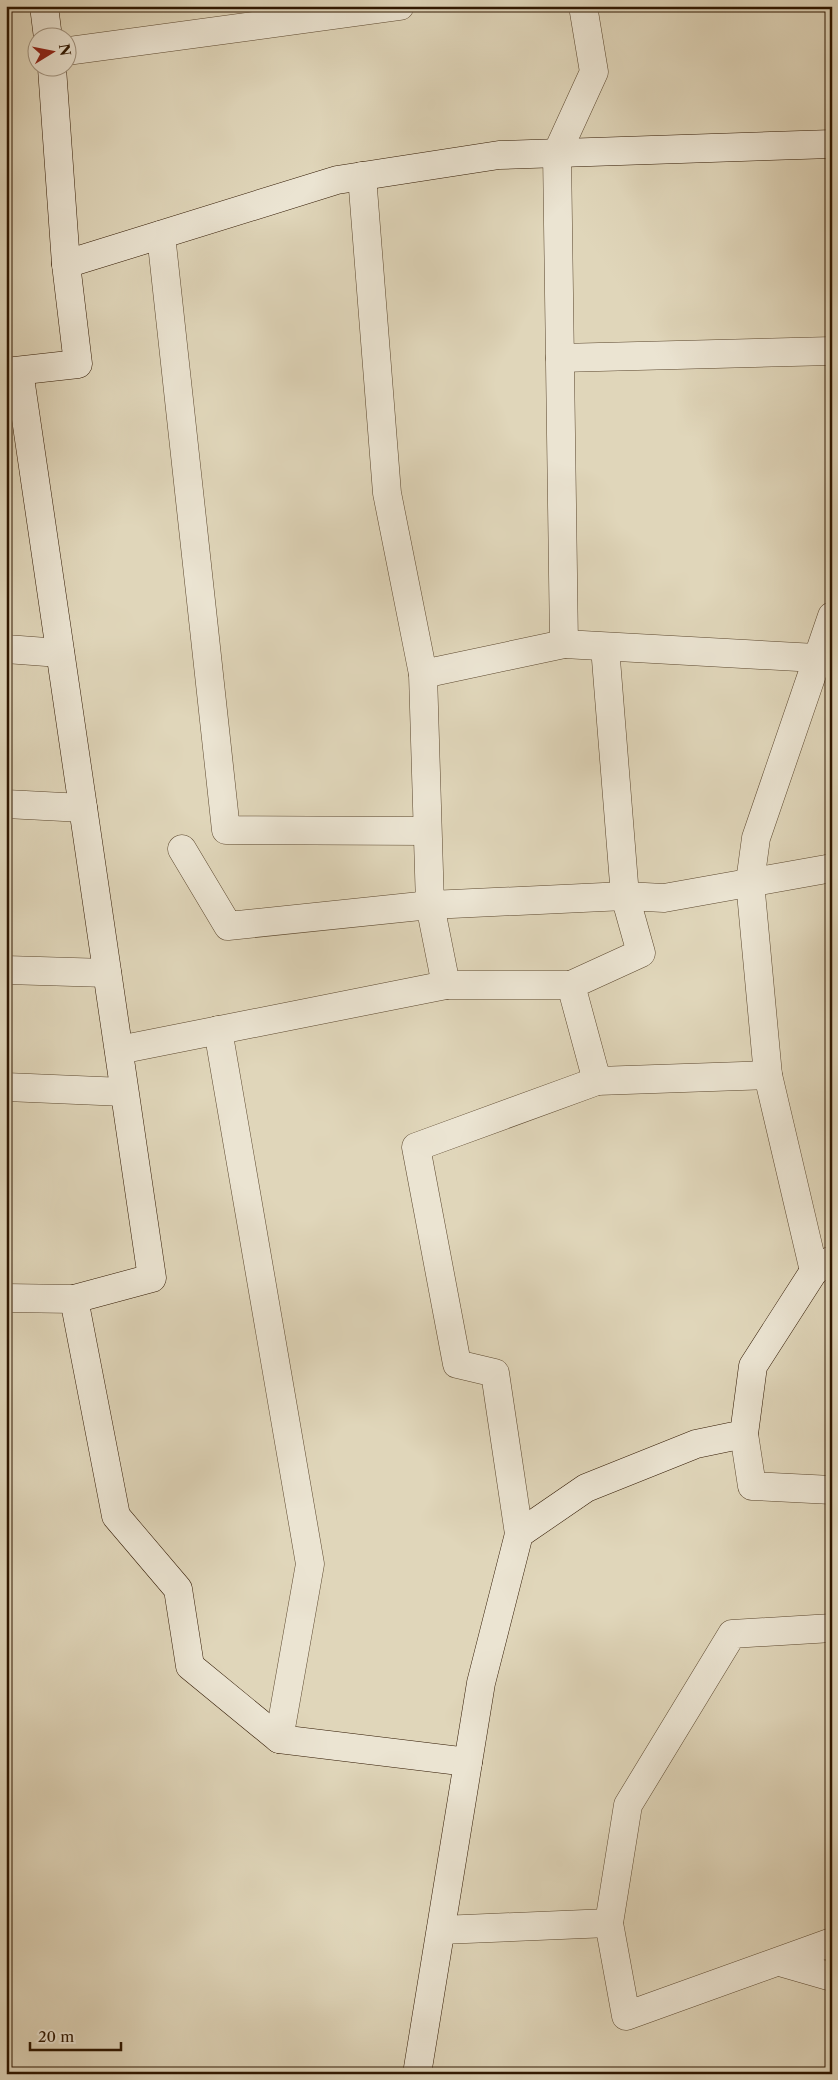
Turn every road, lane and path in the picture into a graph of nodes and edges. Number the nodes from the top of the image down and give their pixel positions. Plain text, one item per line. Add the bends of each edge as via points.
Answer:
1 (44, 6) edge
2 (400, 6) edge
3 (583, 6) edge
4 (47, 28) edge
5 (78, 50) edge
6 (53, 78) edge
7 (832, 144) edge
8 (557, 153) junction
9 (362, 176) junction
10 (161, 235) junction
11 (66, 264) junction
12 (832, 350) edge
13 (560, 358) junction
14 (13, 371) edge
15 (832, 616) edge
16 (564, 644) junction
17 (605, 647) junction
18 (6, 649) edge
19 (60, 652) junction
20 (816, 658) junction
21 (423, 674) junction
22 (6, 804) edge
23 (83, 808) junction
24 (428, 831) junction
25 (182, 849) dead end
26 (832, 868) edge
27 (750, 882) junction
28 (625, 896) junction
29 (430, 905) junction
30 (6, 970) edge
31 (107, 973) junction
32 (446, 985) junction
33 (571, 985) junction
34 (218, 1030) junction
35 (118, 1050) junction
36 (768, 1075) junction
37 (597, 1081) junction
38 (6, 1087) edge
39 (124, 1092) junction
40 (823, 1266) edge
41 (6, 1298) edge
42 (74, 1299) junction
43 (744, 1434) junction
44 (832, 1490) edge
45 (519, 1534) junction
46 (832, 1628) edge
47 (278, 1739) junction
48 (468, 1762) junction
49 (609, 1923) junction
50 (441, 1930) junction
51 (832, 1942) edge
52 (780, 1962) junction
53 (832, 1977) edge
54 (417, 2074) edge

1 - 4 street
2 - 5 street
3 - 8 street via 594,72
6 - 11 street
7 - 8 street
8 - 9 street via 499,155
8 - 13 street
9 - 10 street via 337,180
9 - 21 street via 387,493
10 - 11 street
10 - 24 street via 226,830
11 - 14 street via 78,364
12 - 13 street
13 - 16 street
14 - 19 street
15 - 20 street
16 - 17 street
16 - 21 street
17 - 20 street
17 - 28 street
18 - 19 street
19 - 23 street
20 - 27 street via 756,838
21 - 24 street
22 - 23 street
23 - 31 street
24 - 29 street
25 - 29 street via 228,926
26 - 27 street
27 - 28 street via 664,898
27 - 36 street
28 - 29 street
28 - 33 street via 641,953
29 - 32 street
30 - 31 street
31 - 35 street
32 - 33 street
32 - 34 street
33 - 37 street
34 - 35 street
34 - 47 street via 310,1564
35 - 39 street
36 - 37 street
36 - 40 street
37 - 45 street via 416,1147 457,1364 495,1373
38 - 39 street
39 - 42 street via 152,1278
40 - 43 street via 753,1366
41 - 42 street
42 - 47 street via 116,1516 178,1589 190,1666
43 - 44 street via 752,1486
43 - 45 street via 696,1444 586,1488
45 - 48 street via 482,1683
46 - 49 street via 732,1634 628,1804
47 - 48 street
48 - 50 street
49 - 50 street
49 - 52 street via 626,2016
50 - 54 street
51 - 52 street
52 - 53 street

